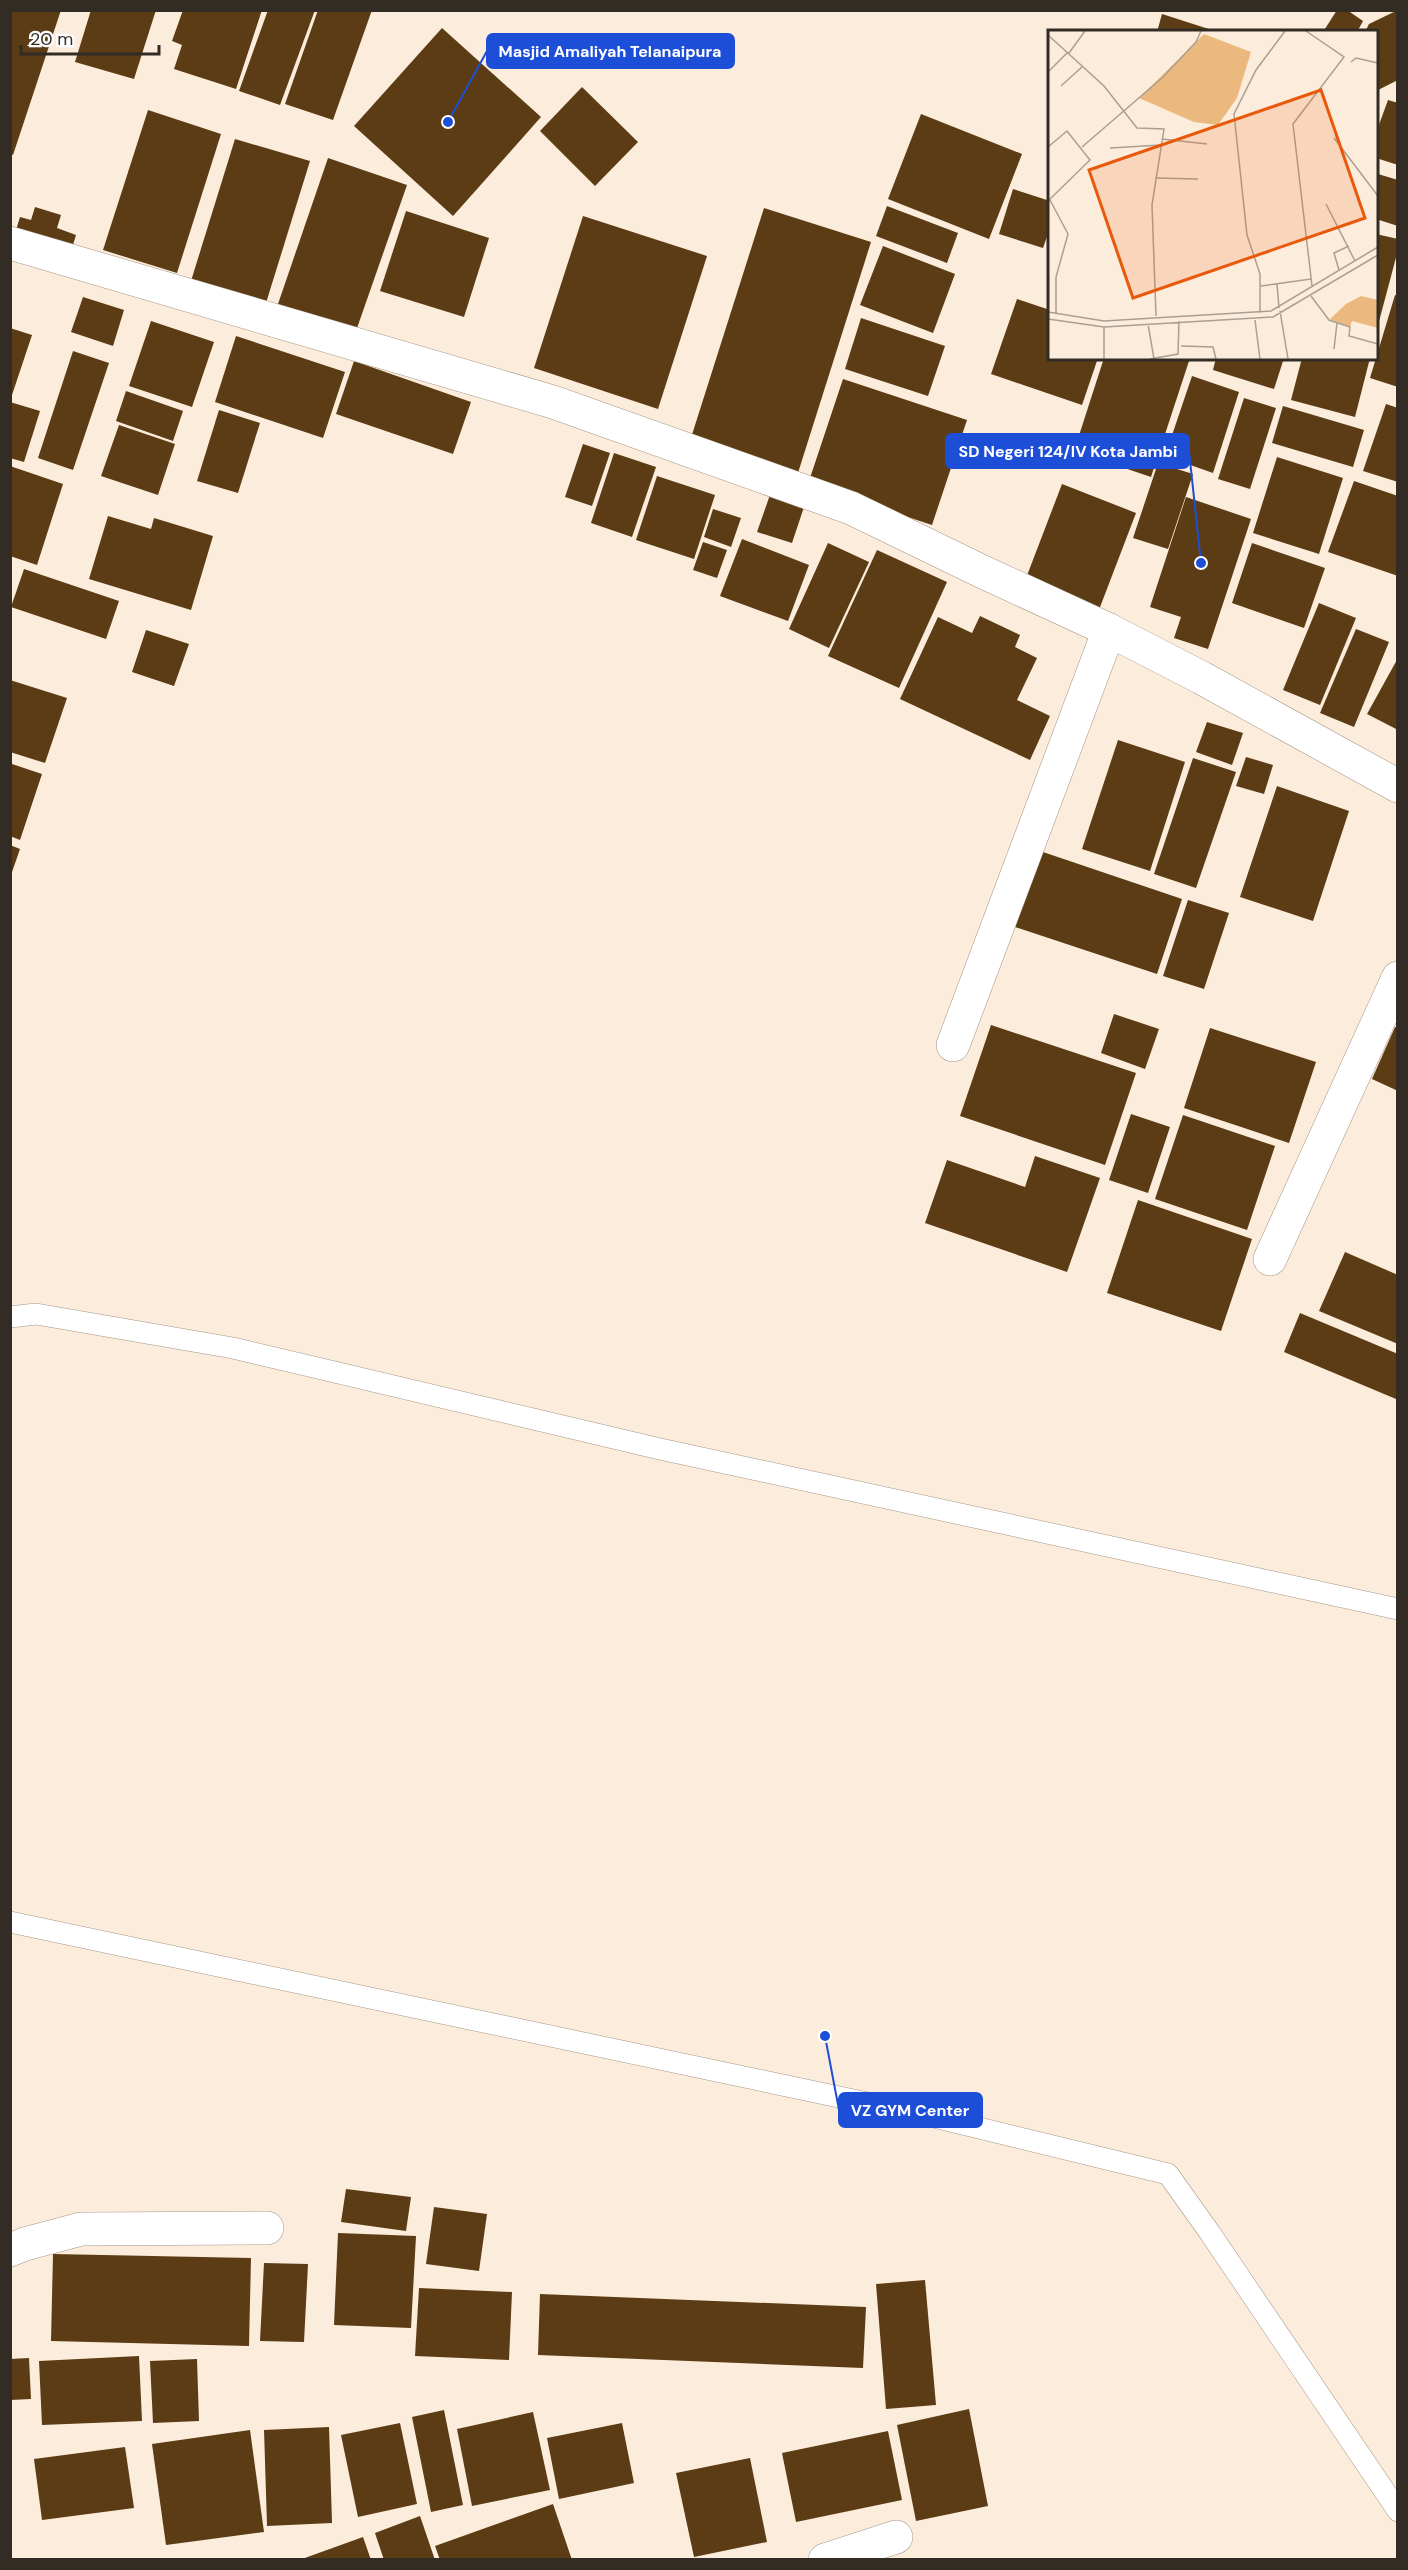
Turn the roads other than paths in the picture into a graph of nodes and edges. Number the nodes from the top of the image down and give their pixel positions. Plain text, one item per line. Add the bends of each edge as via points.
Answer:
1 (10, 243) edge
2 (1109, 630) junction
3 (1398, 786) edge
4 (1398, 978) edge
5 (953, 1045) dead end
6 (1270, 1259) dead end
7 (10, 1317) edge
8 (1398, 1609) edge
9 (10, 1922) edge
10 (267, 2228) dead end
11 (10, 2250) edge
12 (1398, 2511) edge
13 (896, 2538) dead end
14 (825, 2559) edge

1 - 2 street via 553,402 851,508
2 - 3 street
2 - 5 street
4 - 6 street
7 - 8 lane via 36,1314 233,1348 660,1449
9 - 12 lane via 923,2115 1168,2174
10 - 11 street via 81,2229
13 - 14 street

